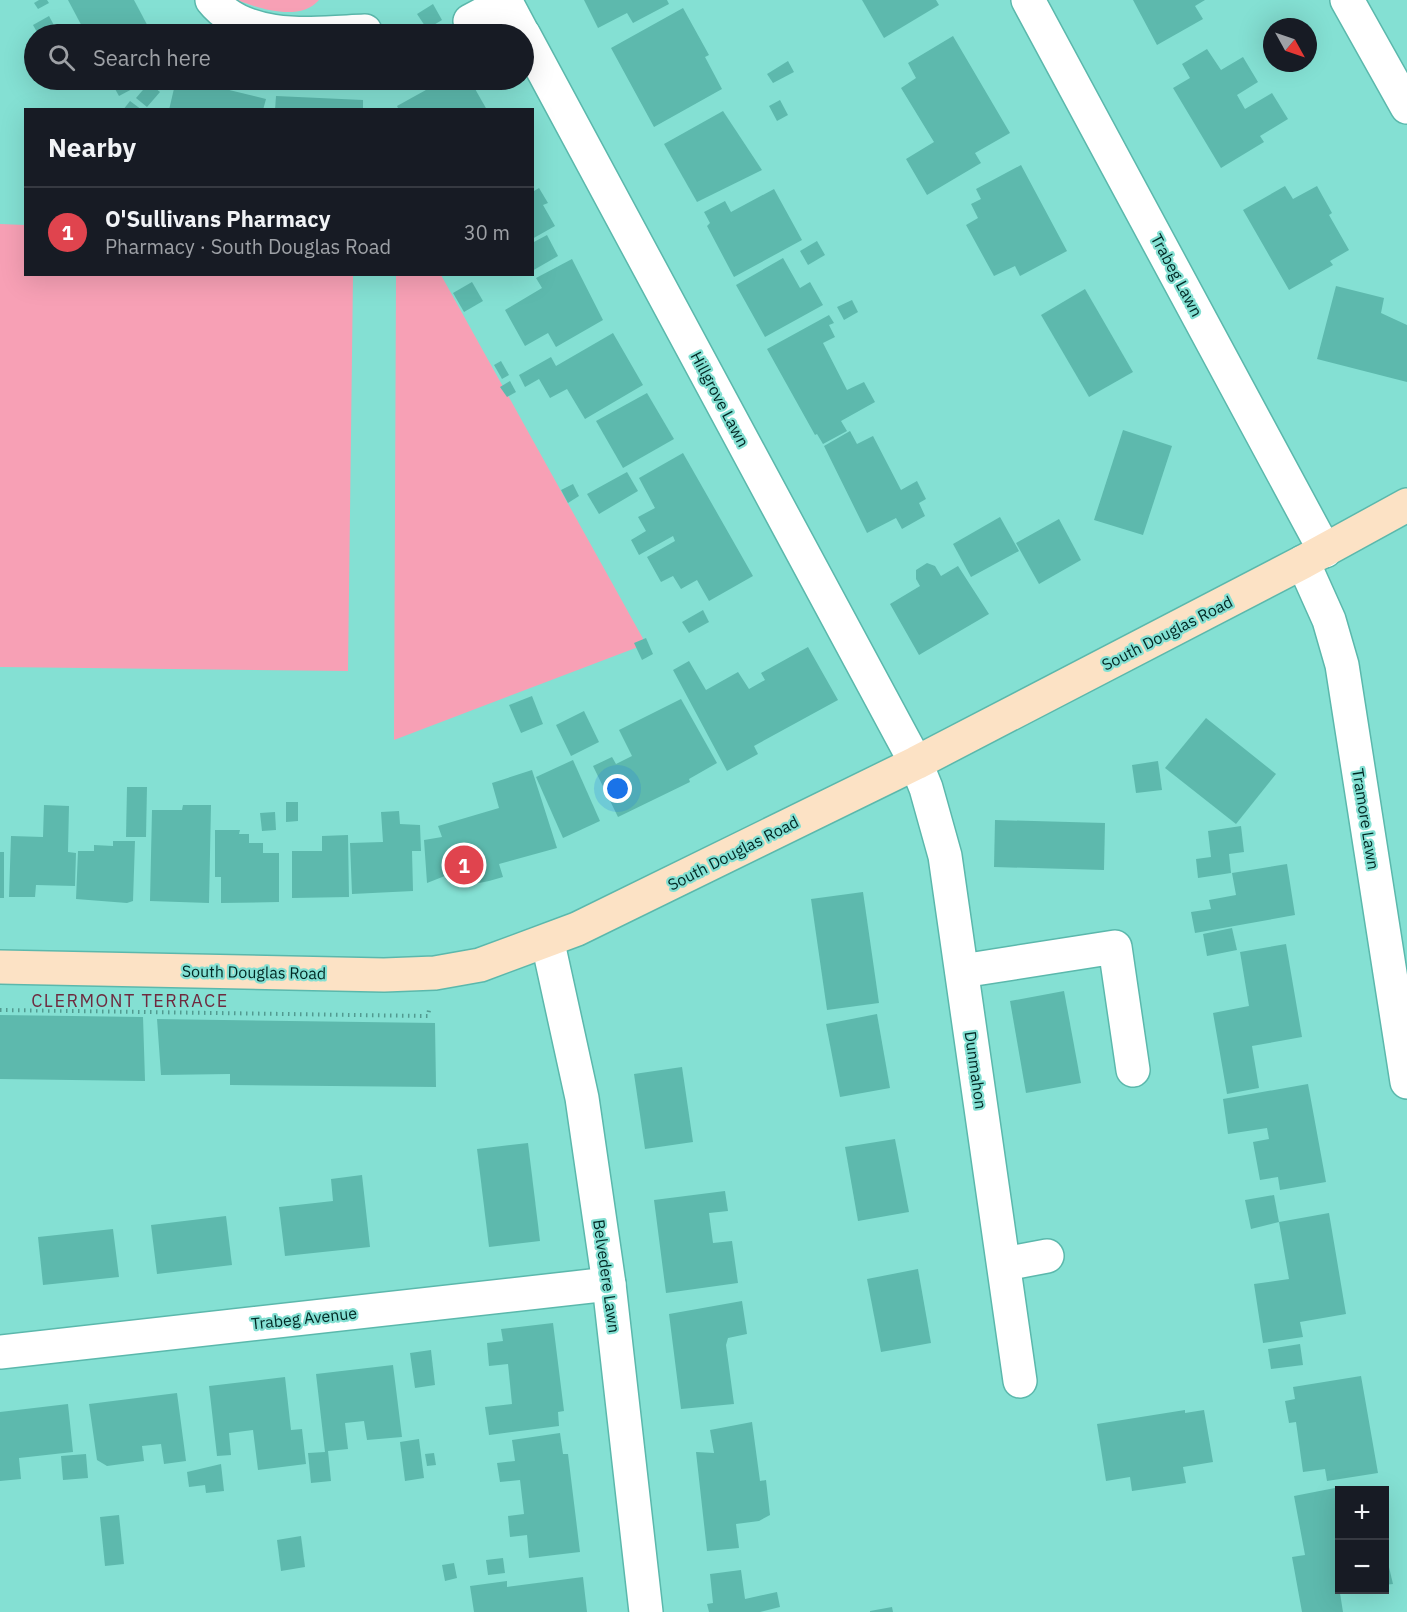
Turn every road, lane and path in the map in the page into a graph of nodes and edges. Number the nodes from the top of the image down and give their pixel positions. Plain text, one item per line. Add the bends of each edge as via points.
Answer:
1 (212, 0) edge
2 (1028, 0) edge
3 (1347, 0) edge
4 (470, 21) dead end
5 (248, 24) edge
6 (517, 24) edge
7 (534, 55) edge
8 (1407, 107) edge
9 (1407, 505) edge
10 (1314, 556) junction
11 (916, 763) junction
12 (548, 942) junction
13 (0, 967) edge
14 (962, 971) junction
15 (0, 1010) edge
16 (428, 1016) dead end
17 (1132, 1070) dead end
18 (1407, 1082) edge
19 (1047, 1256) dead end
20 (1005, 1264) junction
21 (609, 1284) junction
22 (0, 1352) edge
23 (1020, 1380) dead end
24 (646, 1612) edge

1 - 5 street
2 - 10 street, Trabeg Lawn
3 - 8 street
4 - 6 street, Hillgrove Lawn via 506,2
7 - 11 street, Hillgrove Lawn
9 - 10 main road, South Douglas Road
10 - 11 main road, South Douglas Road
10 - 18 street, Tramore Lawn via 1342,665
11 - 12 main road, South Douglas Road
11 - 14 street, Dunmahon via 945,856
12 - 13 main road, South Douglas Road via 480,965 407,975
12 - 21 street, Belvedere Lawn via 582,1098
14 - 17 street via 1115,947
14 - 20 street, Dunmahon
15 - 16 path
19 - 20 street
20 - 23 street, Dunmahon
21 - 22 street, Trabeg Avenue
21 - 24 street, Belvedere Lawn

